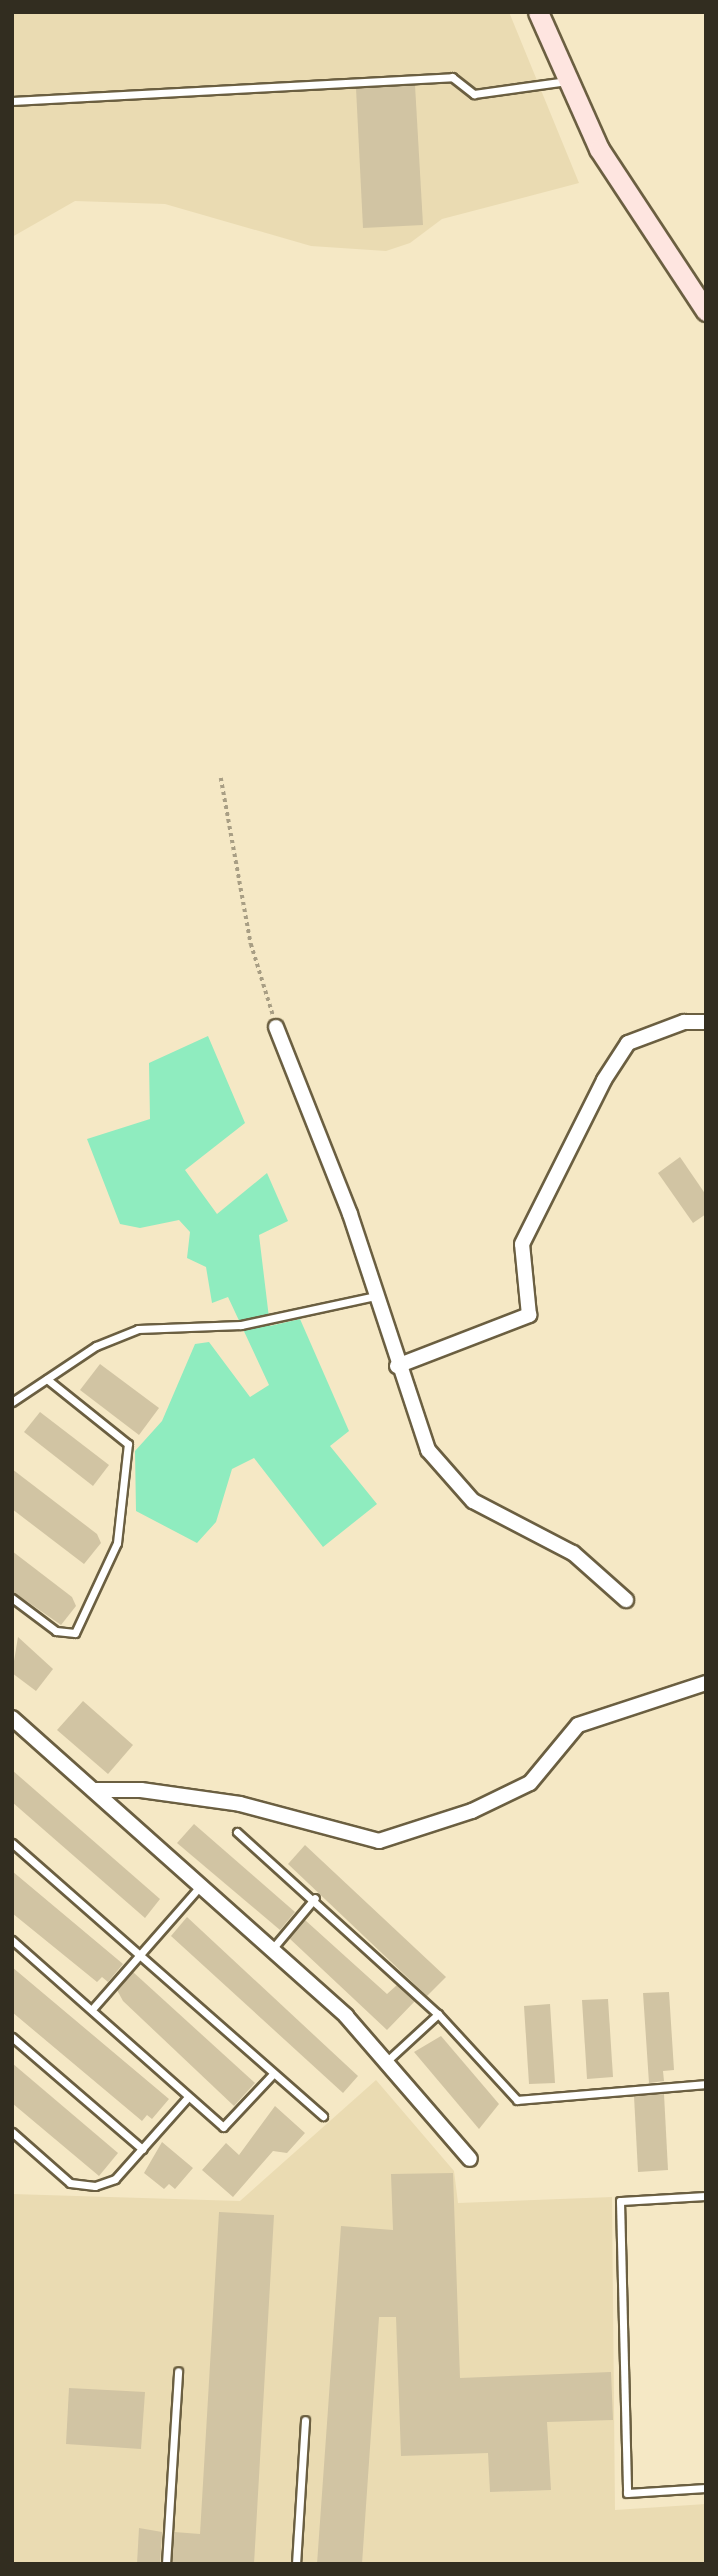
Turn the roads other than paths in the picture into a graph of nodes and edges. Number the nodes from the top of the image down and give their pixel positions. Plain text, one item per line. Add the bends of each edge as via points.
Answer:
1 (538, 12) edge
2 (566, 81) junction
3 (12, 101) edge
4 (706, 311) edge
5 (706, 1022) edge
6 (276, 1027) road end
7 (375, 1296) junction
8 (397, 1366) junction
9 (47, 1379) junction
10 (12, 1402) edge
11 (12, 1598) edge
12 (626, 1600) dead end
13 (706, 1683) edge
14 (12, 1718) edge
15 (94, 1790) junction
16 (237, 1832) dead end
17 (12, 1843) edge
18 (201, 1885) junction
19 (315, 1898) junction
20 (12, 1940) edge
21 (273, 1948) junction
22 (142, 1952) junction
23 (94, 2007) junction
24 (438, 2014) junction
25 (12, 2037) edge
26 (388, 2060) junction
27 (273, 2074) junction
28 (706, 2084) edge
29 (188, 2097) junction
30 (323, 2116) dead end
31 (12, 2132) edge
32 (142, 2149) junction
33 (470, 2159) dead end
34 (706, 2196) edge
35 (178, 2371) dead end
36 (305, 2420) dead end
37 (706, 2488) edge
38 (166, 2564) edge
39 (296, 2564) edge

1 - 2 street
2 - 3 lane via 474,94 452,77
2 - 4 street via 599,149
5 - 8 street via 684,1022 628,1043 604,1080 522,1244 529,1315
6 - 7 street
7 - 8 street
7 - 9 lane via 241,1325 138,1329
8 - 12 street via 424,1441 459,1490 573,1553
9 - 10 lane
9 - 11 lane via 128,1444 117,1544 75,1633 56,1630
13 - 15 street via 578,1724 530,1783 472,1811 379,1841 240,1804 141,1790
14 - 15 street
15 - 18 street
16 - 19 lane
17 - 22 lane
18 - 21 street
18 - 22 lane
19 - 21 lane
19 - 24 lane
20 - 23 lane
21 - 26 street
22 - 23 lane
22 - 27 lane
23 - 29 lane
24 - 26 lane
24 - 28 lane via 517,2100
25 - 32 lane
26 - 33 street
27 - 29 lane via 223,2127
27 - 30 lane
29 - 32 lane
31 - 32 lane via 70,2183 89,2186 115,2179
34 - 37 lane via 620,2200 627,2493
35 - 38 lane
36 - 39 lane

